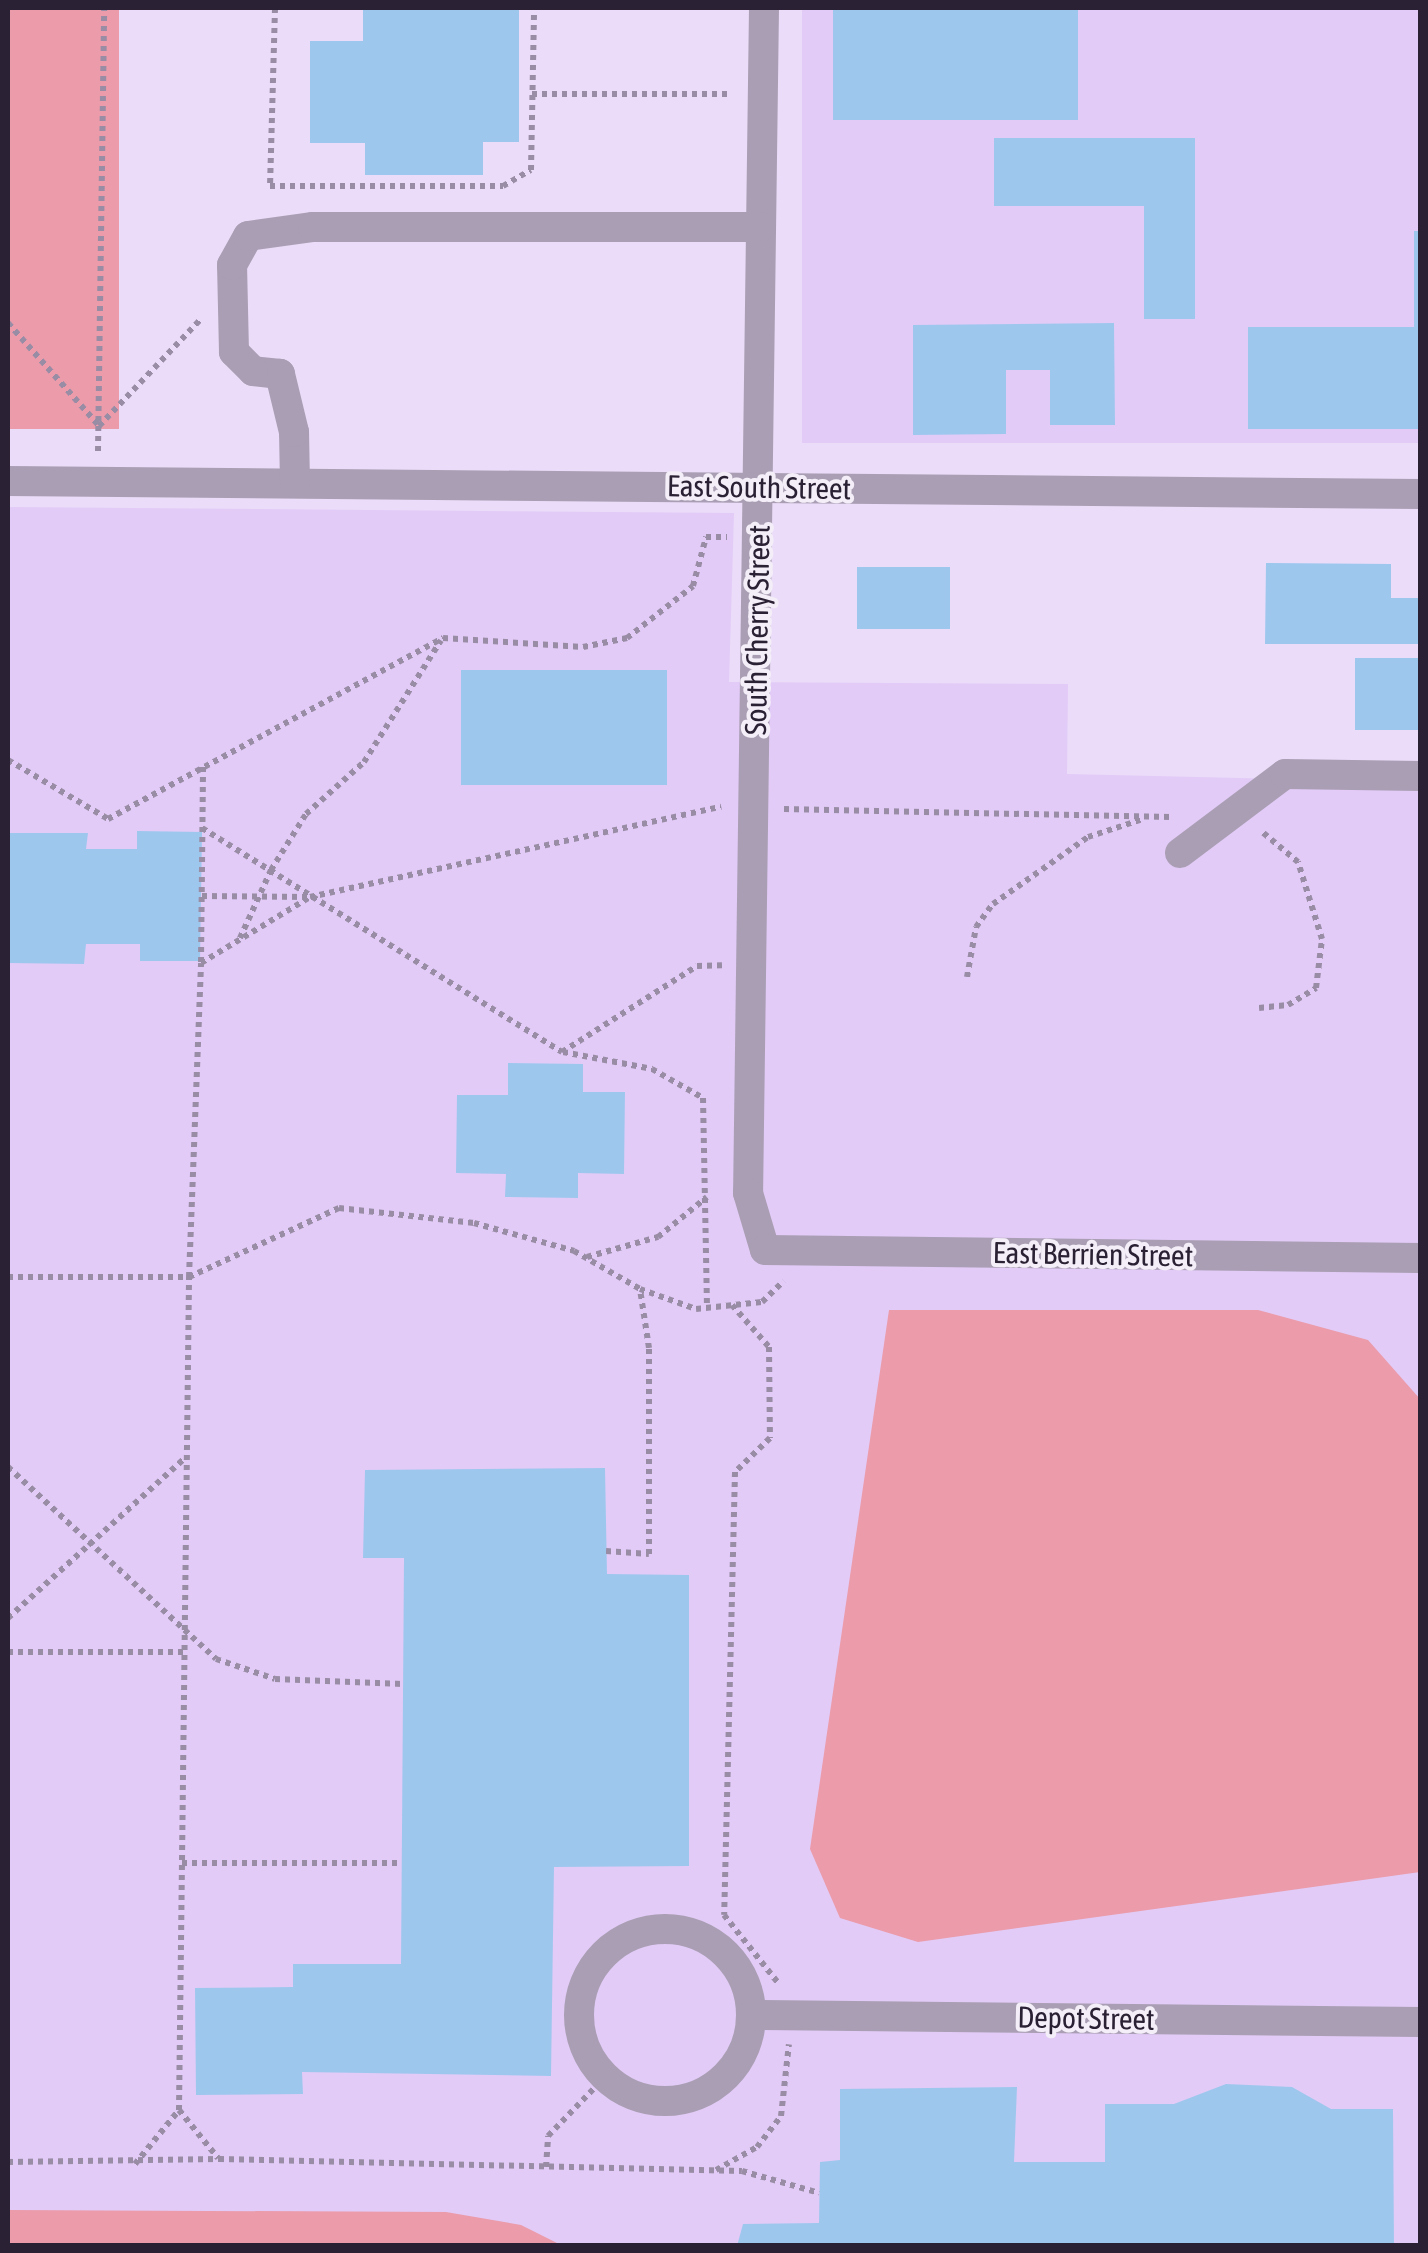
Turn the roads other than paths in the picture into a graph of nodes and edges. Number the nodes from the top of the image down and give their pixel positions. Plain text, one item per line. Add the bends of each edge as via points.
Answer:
1 (764, 8) edge
2 (761, 227) junction
3 (8, 481) edge
4 (296, 483) junction
5 (758, 487) junction
6 (1420, 494) edge
7 (1420, 776) edge
8 (1180, 853) dead end
9 (765, 1250) joint
10 (1420, 1258) edge
11 (752, 2015) junction
12 (1420, 2022) edge

1 - 2 street, South Cherry Street
2 - 4 street via 256,232 238,247 231,295 234,352 253,370 280,374 294,432
2 - 5 street, South Cherry Street
3 - 4 street, East South Street
4 - 5 street, East South Street
5 - 6 street, East South Street
5 - 9 street, South Cherry Street via 748,1193
7 - 8 street via 1285,774
9 - 10 street, East Berrien Street
11 - 11 street via 739,1973 709,1940 652,1929 623,1939 592,1970 578,2011 581,2040 605,2076 638,2098 692,2097 735,2066
11 - 12 street, Depot Street

